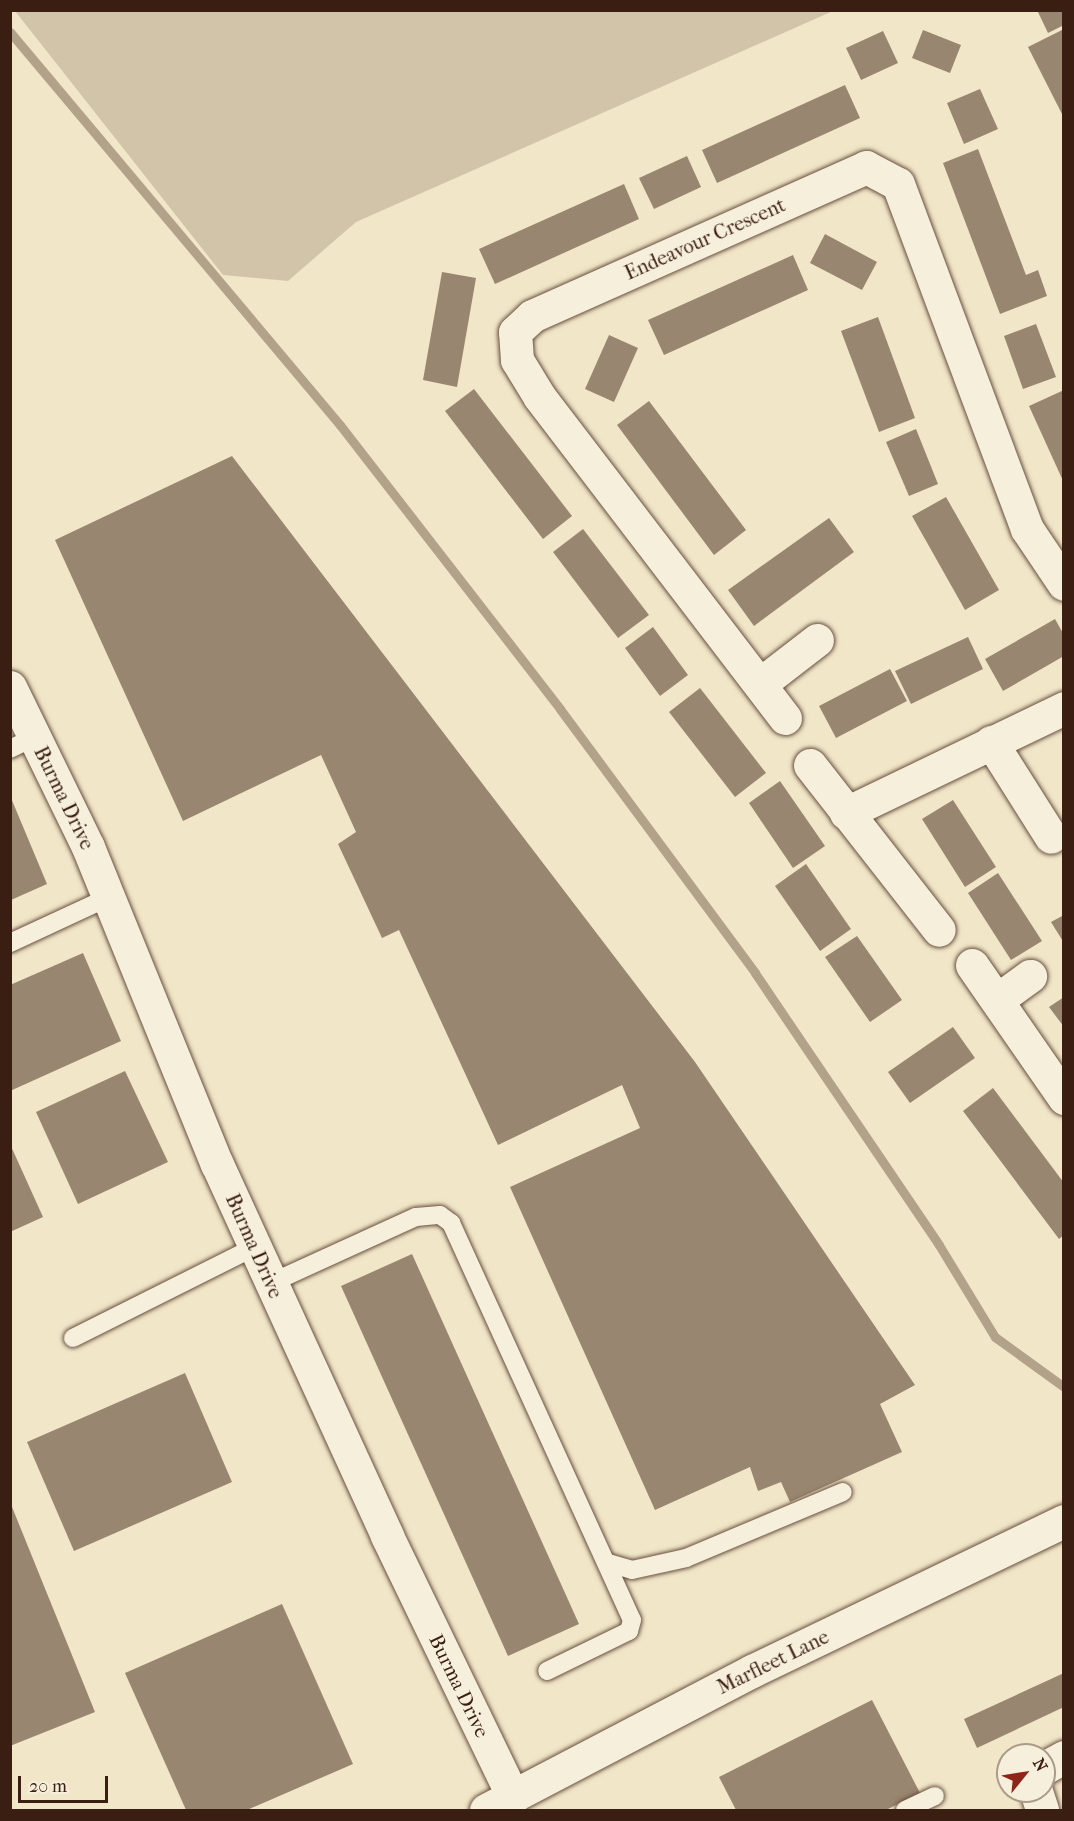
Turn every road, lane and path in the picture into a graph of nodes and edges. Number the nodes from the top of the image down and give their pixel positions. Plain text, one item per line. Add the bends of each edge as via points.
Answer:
1 (1064, 584) edge
2 (817, 640) dead end
3 (760, 684) junction
4 (10, 687) edge
5 (1064, 708) edge
6 (785, 718) dead end
7 (992, 742) junction
8 (23, 743) edge
9 (810, 765) dead end
10 (846, 813) junction
11 (1051, 837) dead end
12 (109, 897) junction
13 (939, 930) dead end
14 (10, 943) edge
15 (972, 964) dead end
16 (1030, 976) dead end
17 (997, 1000) junction
18 (1064, 1098) edge
19 (255, 1247) junction
20 (271, 1283) junction
21 (74, 1338) dead end
22 (843, 1492) dead end
23 (1064, 1521) edge
24 (608, 1563) junction
25 (548, 1671) dead end
26 (934, 1796) dead end
27 (499, 1804) edge
28 (905, 1810) edge

1 - 3 street, Endeavour Crescent via 1027,528 898,184 866,167 532,316 515,332 517,360 539,396
2 - 3 street
3 - 6 street, Endeavour Crescent
4 - 8 street, Burma Drive
5 - 7 street
7 - 10 street
7 - 11 street
8 - 12 street, Burma Drive
9 - 10 street
10 - 13 street
12 - 14 lane
12 - 19 street, Burma Drive via 217,1164
15 - 17 street
16 - 17 street
17 - 18 street
19 - 20 street, Burma Drive
19 - 21 lane
20 - 24 lane via 416,1217 433,1214 446,1219
20 - 27 street, Burma Drive via 387,1536
22 - 24 lane via 686,1558 632,1570
23 - 27 street, Marfleet Lane via 753,1671
24 - 25 lane via 632,1620 629,1631
26 - 28 lane

